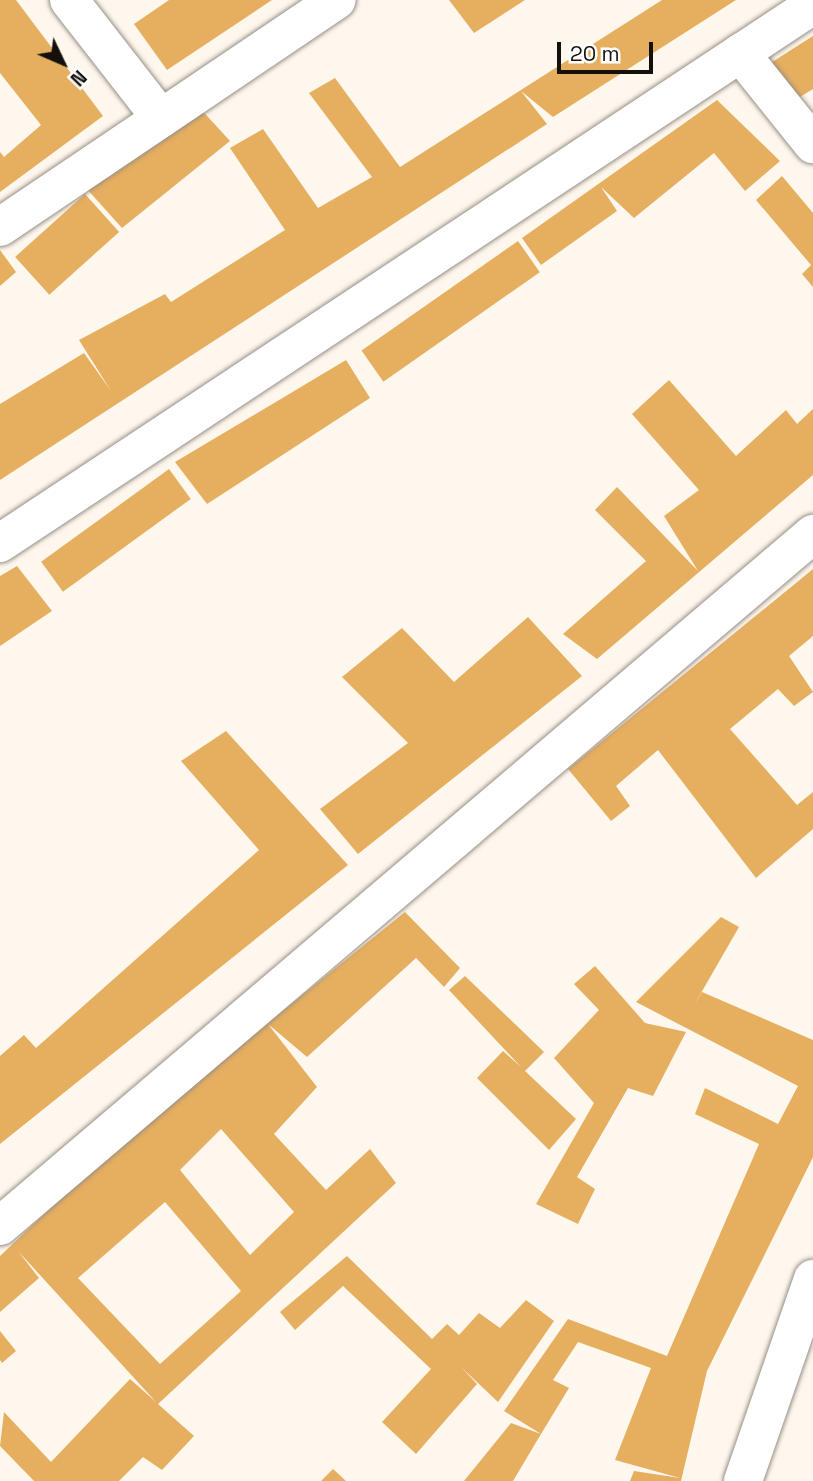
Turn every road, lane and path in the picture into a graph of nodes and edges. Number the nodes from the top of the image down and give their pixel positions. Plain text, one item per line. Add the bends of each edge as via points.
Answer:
1 (69, 0) edge
2 (337, 0) edge
3 (813, 5) edge
4 (740, 52) junction
5 (161, 118) junction
6 (813, 144) edge
7 (0, 227) edge
8 (813, 534) edge
9 (0, 543) edge
10 (0, 1226) edge
11 (813, 1279) edge
12 (743, 1481) edge

1 - 5 street
2 - 5 street
3 - 4 street
4 - 6 street
4 - 9 street
5 - 7 street
8 - 10 street
11 - 12 street

